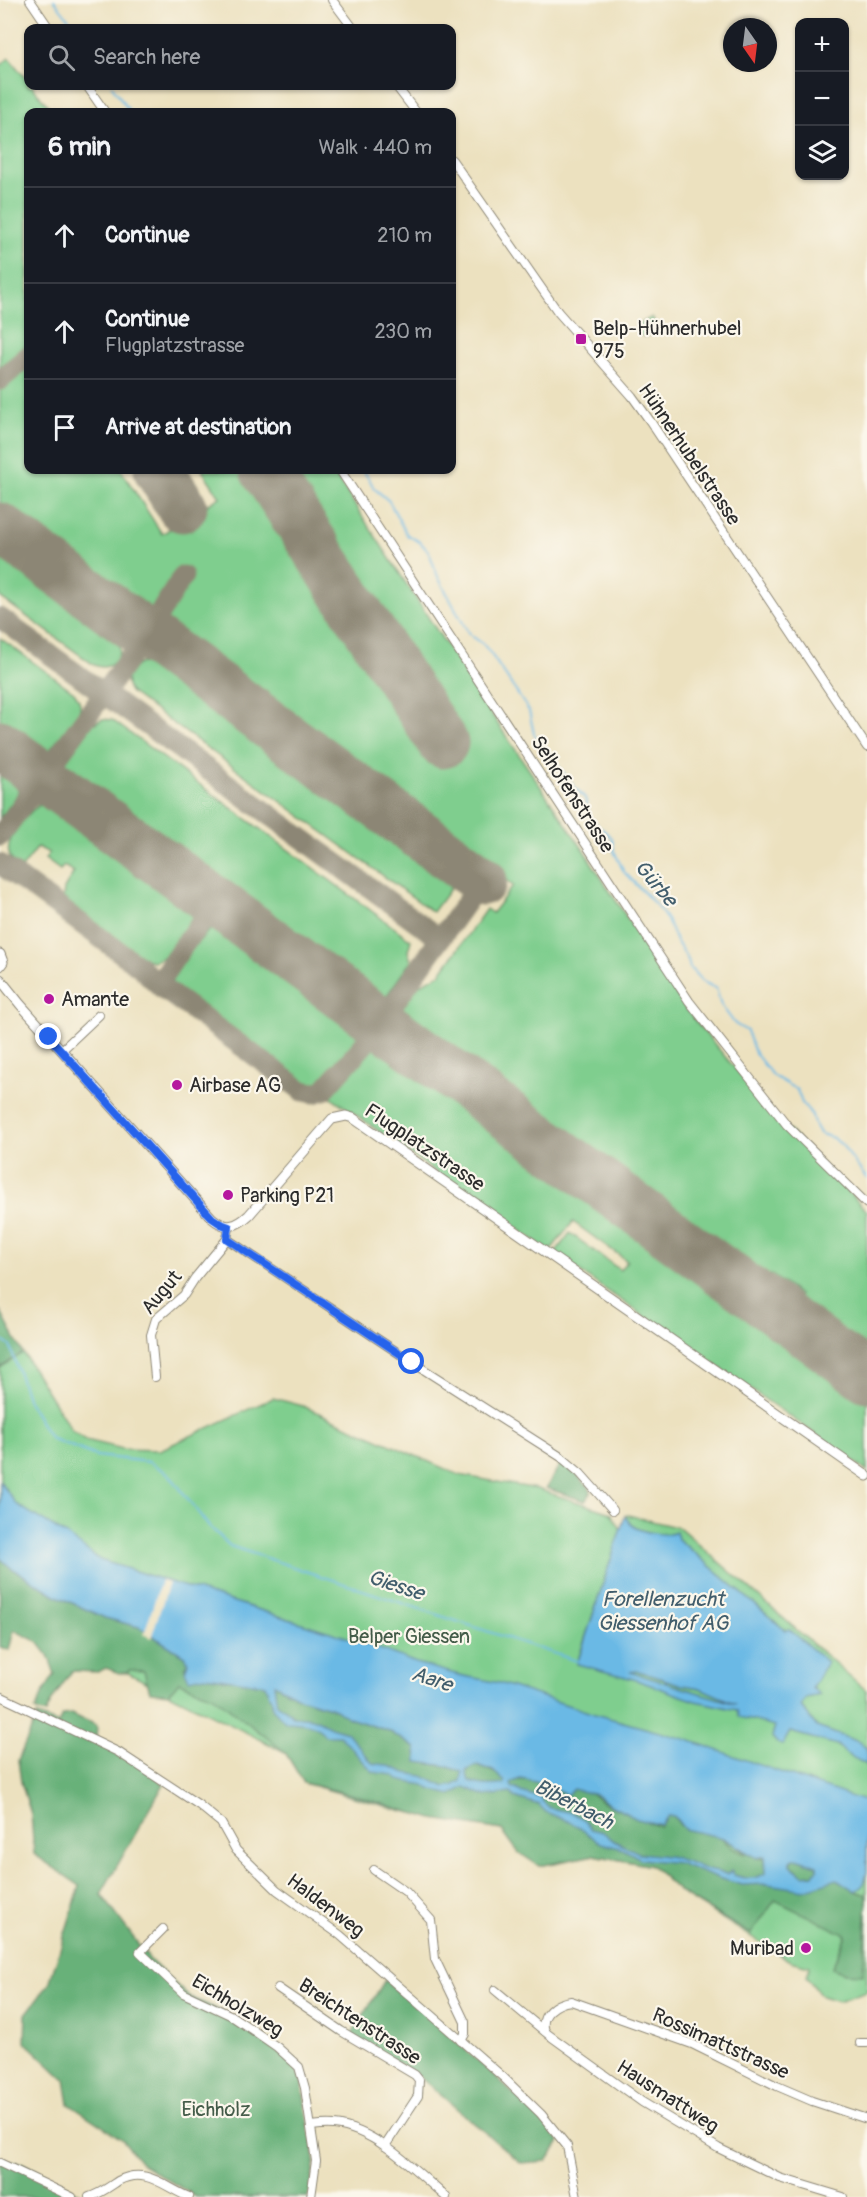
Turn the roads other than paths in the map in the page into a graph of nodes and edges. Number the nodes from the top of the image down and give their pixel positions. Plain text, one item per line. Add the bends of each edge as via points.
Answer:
1 (30, 0) edge
2 (332, 0) edge
3 (46, 24) edge
4 (350, 24) edge
5 (90, 90) edge
6 (399, 90) edge
7 (102, 108) edge
8 (413, 108) edge
9 (456, 166) edge
10 (343, 474) edge
11 (867, 747) edge
12 (0, 954) edge
13 (0, 966) edge
14 (0, 979) edge
15 (99, 1015) dead end
16 (63, 1049) junction
17 (867, 1204) edge
18 (229, 1227) junction
19 (227, 1239) junction
20 (154, 1377) dead end
21 (867, 1476) edge
22 (613, 1510) dead end
23 (0, 1696) edge
24 (374, 1870) dead end
25 (163, 1929) dead end
26 (278, 1988) dead end
27 (495, 1990) dead end
28 (544, 2031) junction
29 (461, 2041) junction
30 (867, 2119) edge
31 (311, 2126) junction
32 (385, 2146) junction
33 (0, 2163) edge
34 (72, 2197) edge
35 (89, 2197) edge
36 (189, 2197) edge
37 (311, 2197) edge
38 (446, 2197) edge
39 (577, 2197) edge
40 (843, 2197) edge

1 - 3 street
2 - 4 street
5 - 7 street
6 - 8 street
9 - 11 street, Hühnerhubelstrasse via 558,312 650,421
10 - 17 street, Selhofenstrasse via 689,1001 787,1125
12 - 13 street
14 - 16 street
15 - 16 street
16 - 18 street via 212,1218
18 - 19 street
18 - 21 street, Flugplatzstrasse via 249,1215 328,1123 338,1116 353,1118
19 - 20 street, Augut via 184,1295 156,1319 151,1335
19 - 22 street via 561,1457
23 - 29 street, Haldenweg via 118,1752 199,1805 221,1822 236,1850 277,1890 340,1935
24 - 29 street via 406,1892 431,1920 435,1959 465,2022
25 - 31 street, Eichholzweg via 140,1952 189,1997 233,2017 293,2060 303,2078
26 - 32 street, Breichtenstrasse via 340,2031 416,2075 418,2096
27 - 28 street, Hausmattweg
28 - 30 street, Rossimattstrasse via 544,2018 553,2007 571,2001 692,2044 777,2086
28 - 40 street, Hausmattweg via 642,2102 718,2148 780,2178
29 - 39 street, Haldenweg via 526,2099 562,2139 570,2154
31 - 32 street via 354,2129
31 - 37 street, Eichholzweg via 316,2161
32 - 38 street
33 - 34 street
35 - 36 street via 126,2177 140,2175

